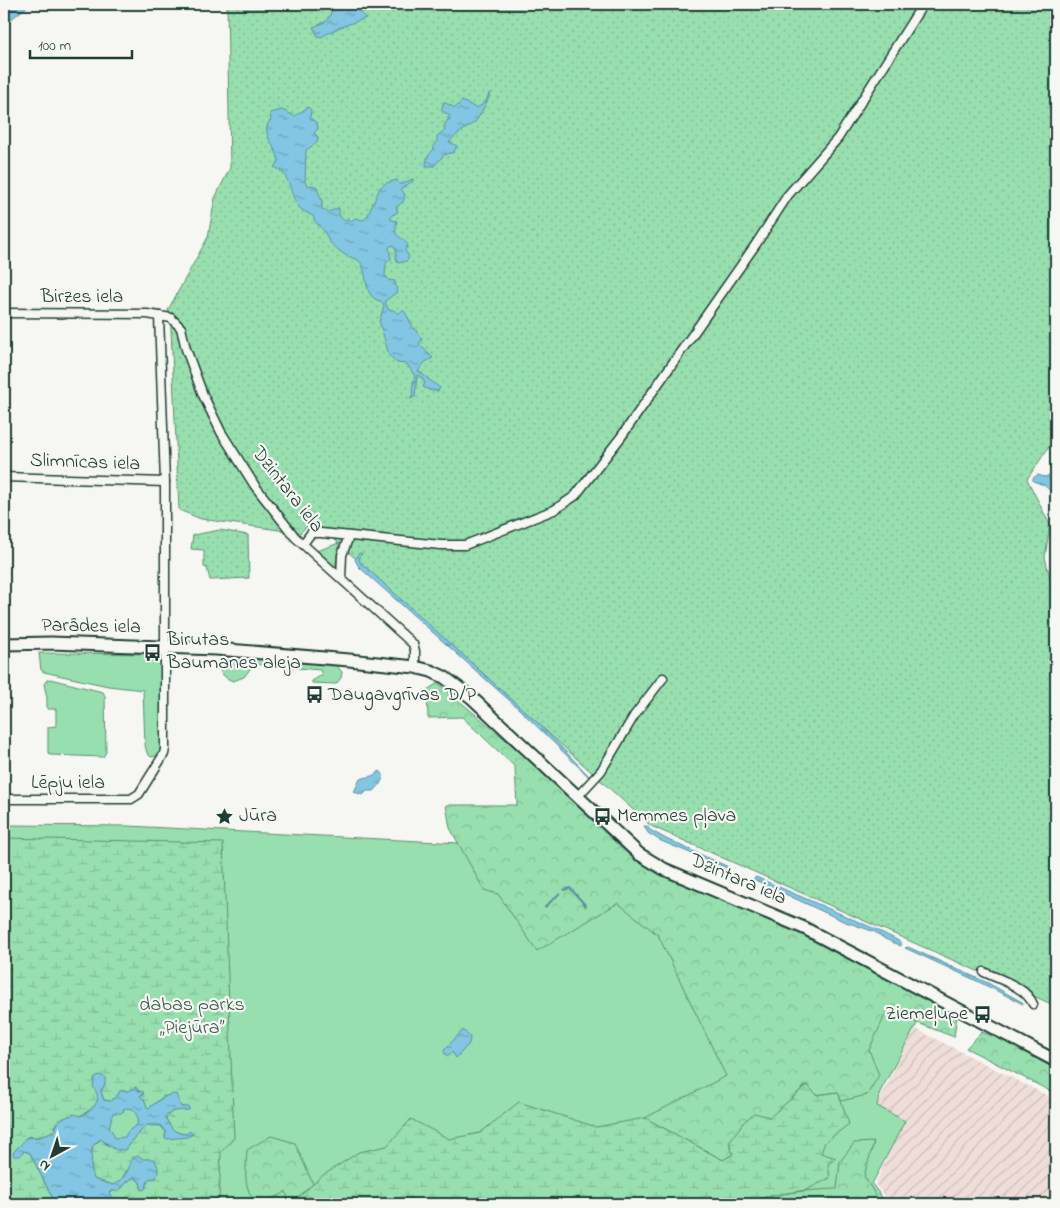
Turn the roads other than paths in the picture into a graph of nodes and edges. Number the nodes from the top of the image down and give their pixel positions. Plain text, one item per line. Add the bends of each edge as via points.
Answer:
1 (923, 4) edge
2 (4, 313) edge
3 (159, 316) junction
4 (4, 478) edge
5 (165, 482) junction
6 (349, 536) junction
7 (302, 544) junction
8 (341, 578) junction
9 (4, 644) edge
10 (165, 647) junction
11 (415, 667) junction
12 (444, 677) joint
13 (663, 678) dead end
14 (577, 797) junction
15 (4, 799) edge
16 (984, 972) dead end
17 (1033, 1004) dead end
18 (1056, 1062) edge

1 - 6 street via 838,138 788,195 621,437 575,496 554,510 465,545
2 - 3 street, Birzes iela
3 - 5 street
3 - 7 street, Dzintara iela via 171,318 181,328 186,349 221,432 261,493
4 - 5 street, Slimnīcas iela
5 - 10 street
6 - 7 street via 311,533
6 - 8 street via 342,555
7 - 8 street, Dzintara iela
8 - 11 street, Dzintara iela via 413,644
9 - 10 street, Parādes iela
10 - 11 street, Parādes iela via 311,656
10 - 15 street, Lēpju iela via 166,749 139,794 131,799
11 - 12 street, Parādes iela
12 - 14 street, Dzintara iela via 471,696
13 - 14 street via 634,716 601,771
14 - 18 street, Dzintara iela via 639,854 664,869 804,928
16 - 17 street via 1029,995

